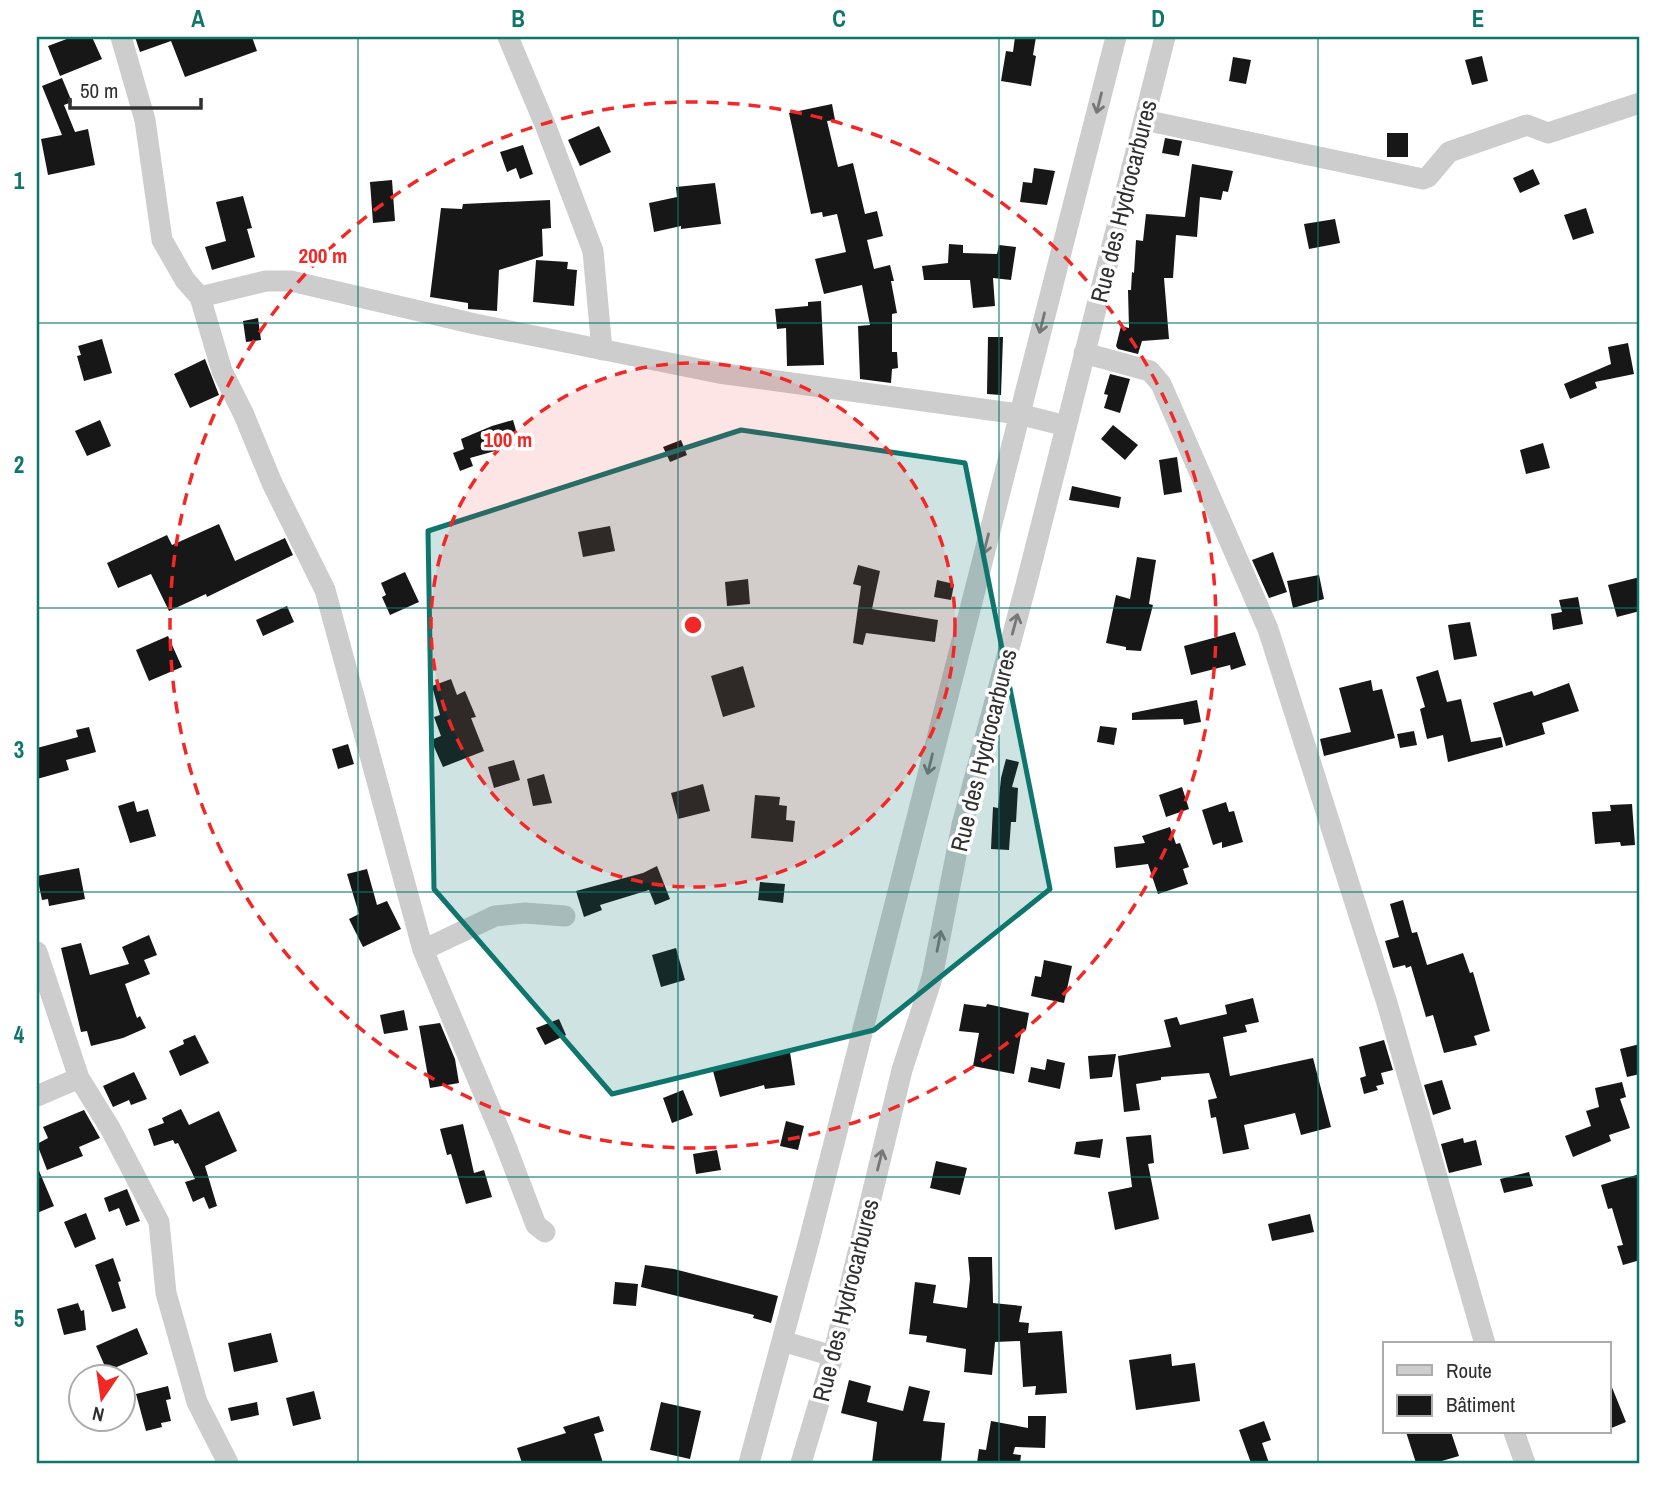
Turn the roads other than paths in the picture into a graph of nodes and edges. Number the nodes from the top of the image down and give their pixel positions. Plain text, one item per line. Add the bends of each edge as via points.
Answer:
1 (121, 37) edge
2 (508, 37) edge
3 (1115, 37) edge
4 (1165, 37) edge
5 (1640, 103) edge
6 (1144, 120) junction
7 (200, 297) junction
8 (601, 349) junction
9 (1084, 353) junction
10 (1019, 414) junction
11 (1066, 426) junction
12 (565, 916) dead end
13 (423, 950) junction
14 (37, 951) edge
15 (79, 1078) junction
16 (37, 1096) edge
17 (545, 1232) dead end
18 (782, 1341) junction
19 (1484, 1342) edge
20 (833, 1356) junction
21 (1515, 1434) edge
22 (228, 1463) edge
23 (749, 1463) edge
24 (801, 1463) edge
25 (1525, 1463) edge

1 - 7 street via 145,120 162,240
2 - 8 street via 593,251
3 -> 10 street
4 - 6 street, Rue des Hydrocarbures
5 - 6 street via 1548,134 1527,125 1449,152 1423,179
6 - 9 street, Rue des Hydrocarbures
7 - 8 street via 266,281 291,281
7 - 13 street via 222,370 325,590
8 - 10 street via 719,373
9 - 11 street, Rue des Hydrocarbures
9 - 19 street via 1150,370 1161,384 1268,629 1387,1003
10 - 11 street
10 -> 18 street
20 -> 11 street, Rue des Hydrocarbures via 902,1070 932,978 962,825
12 - 13 street via 495,916
13 - 17 street via 536,1225
14 - 15 street
15 - 16 street
15 - 22 street via 159,1222 166,1293 197,1402
18 - 20 street
18 - 23 street
20 - 24 street, Rue des Hydrocarbures
21 - 25 street

